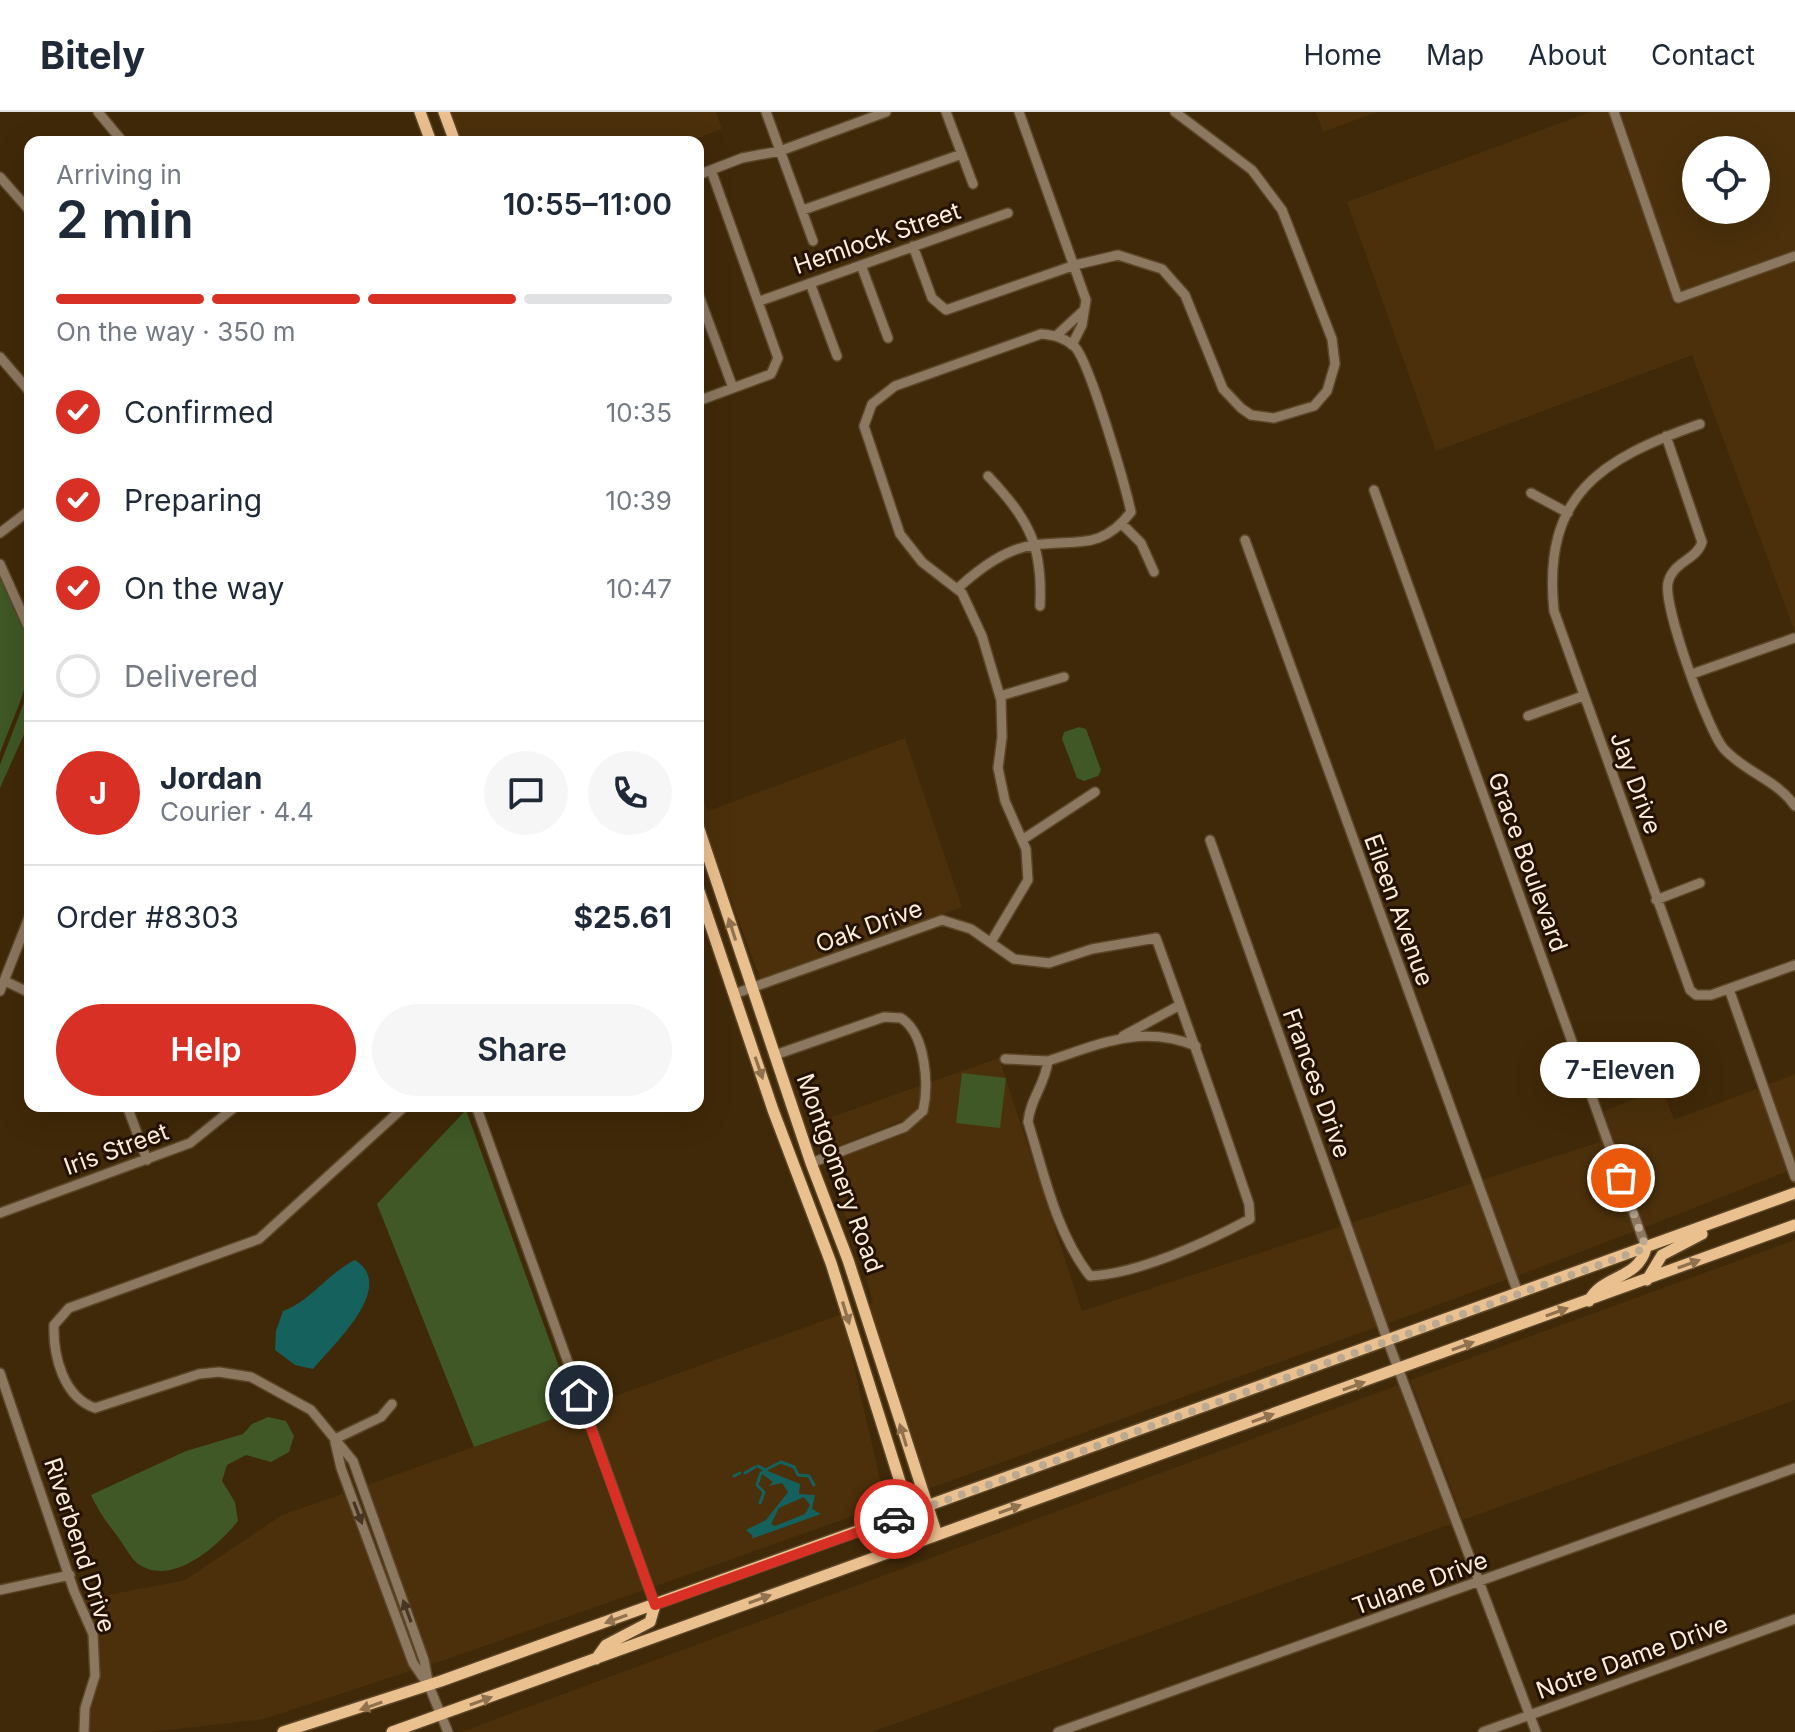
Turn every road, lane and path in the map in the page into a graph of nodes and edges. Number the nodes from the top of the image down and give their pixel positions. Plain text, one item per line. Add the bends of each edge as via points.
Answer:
1 (98, 112) edge
2 (420, 112) edge
3 (444, 112) edge
4 (766, 112) edge
5 (886, 112) edge
6 (946, 112) edge
7 (1019, 112) edge
8 (1175, 112) edge
9 (1614, 112) edge
10 (118, 136) edge
11 (429, 136) edge
12 (453, 136) edge
13 (780, 151) junction
14 (962, 154) junction
15 (711, 170) junction
16 (704, 173) edge
17 (0, 177) edge
18 (973, 184) dead end
19 (24, 204) edge
20 (803, 210) junction
21 (1008, 213) dead end
22 (813, 241) dead end
23 (913, 246) junction
24 (1795, 256) edge
25 (861, 265) junction
26 (1075, 265) junction
27 (810, 283) junction
28 (760, 301) junction
29 (704, 309) edge
30 (1083, 311) junction
31 (709, 323) junction
32 (704, 324) edge
33 (1057, 335) junction
34 (888, 338) dead end
35 (1072, 345) junction
36 (837, 356) dead end
37 (0, 357) edge
38 (24, 385) edge
39 (733, 388) junction
40 (704, 399) edge
41 (1700, 424) dead end
42 (1666, 436) junction
43 (988, 476) dead end
44 (1374, 490) dead end
45 (1531, 493) dead end
46 (1568, 513) junction
47 (24, 515) edge
48 (1122, 524) junction
49 (0, 533) edge
50 (1245, 540) dead end
51 (1037, 545) junction
52 (0, 564) edge
53 (1154, 572) dead end
54 (958, 588) junction
55 (1040, 606) dead end
56 (24, 618) edge
57 (1794, 638) edge
58 (1692, 674) junction
59 (1064, 677) dead end
60 (1000, 696) junction
61 (1583, 696) junction
62 (1528, 716) dead end
63 (1095, 792) dead end
64 (1795, 806) edge
65 (1022, 840) junction
66 (1210, 840) dead end
67 (704, 844) edge
68 (1700, 883) dead end
69 (1656, 900) junction
70 (704, 906) edge
71 (24, 930) edge
72 (991, 942) junction
73 (1795, 965) edge
74 (2, 986) edge
75 (1729, 989) junction
76 (752, 990) junction
77 (24, 992) edge
78 (734, 994) junction
79 (1180, 1005) junction
80 (1120, 1037) junction
81 (1196, 1046) junction
82 (775, 1055) junction
83 (1005, 1059) dead end
84 (1048, 1061) junction
85 (773, 1110) junction
86 (129, 1112) edge
87 (229, 1112) edge
88 (398, 1112) edge
89 (478, 1112) edge
90 (147, 1160) junction
91 (811, 1163) junction
92 (1795, 1177) edge
93 (1795, 1193) edge
94 (1745, 1212) junction
95 (0, 1213) edge
96 (1795, 1225) edge
97 (1646, 1248) junction
98 (1647, 1280) junction
99 (1518, 1293) junction
100 (1589, 1301) junction
101 (1387, 1339) junction
102 (1401, 1369) junction
103 (0, 1373) edge
104 (392, 1404) dead end
105 (335, 1439) junction
106 (1795, 1468) edge
107 (926, 1507) junction
108 (909, 1513) junction
109 (937, 1535) junction
110 (919, 1542) junction
111 (70, 1575) junction
112 (1482, 1582) junction
113 (0, 1590) edge
114 (655, 1605) junction
115 (1795, 1619) edge
116 (596, 1660) junction
117 (429, 1686) junction
118 (442, 1715) junction
119 (1530, 1715) junction
120 (84, 1732) edge
121 (283, 1732) edge
122 (392, 1732) edge
123 (448, 1732) edge
124 (1058, 1732) edge
125 (1483, 1732) edge
126 (1536, 1732) edge

1 - 10 street
2 - 11 main road
3 - 12 main road
4 - 13 street
5 - 13 street
6 - 14 street
7 - 26 street
8 - 26 street via 1252,170 1282,210 1332,339 1335,364 1327,391 1314,406 1295,414 1251,415 1223,389 1185,295 1162,269 1118,255
9 - 24 street via 1678,298
13 - 15 street
13 - 20 street
14 - 18 street
14 - 20 street
15 - 16 street
15 - 28 street
17 - 19 street
20 - 22 street
21 - 23 street, Hemlock Street
23 - 25 street, Hemlock Street
23 - 26 street via 932,298 946,310
25 - 27 street, Hemlock Street
25 - 34 street
26 - 30 street via 1086,300
27 - 28 street, Hemlock Street
27 - 36 street
28 - 39 street via 777,347 776,367 763,378
29 - 31 street
30 - 33 street
30 - 35 street
31 - 32 street
31 - 39 street
33 - 35 street
33 - 54 street via 1041,334 895,386 872,404 864,436 900,534 922,562
35 - 48 street via 1123,477 1131,512
37 - 38 street
39 - 40 street
41 - 42 street, Jay Drive
42 - 46 street, Jay Drive via 1603,468
42 - 58 street via 1702,542 1676,566 1666,591
43 - 51 street via 1014,505
44 - 97 street, Grace Boulevard
45 - 46 street
46 - 61 street, Jay Drive via 1557,541 1552,591 1559,630
47 - 49 street
48 - 51 street via 1088,543
48 - 53 street via 1141,543
50 - 99 street, Eileen Avenue
51 - 54 street via 983,565
51 - 55 street
52 - 56 street
54 - 60 street via 982,636
57 - 58 street
58 - 64 street via 1715,738 1742,764 1777,784
59 - 60 street
60 - 65 street via 998,768
61 - 62 street
61 - 69 street, Jay Drive
63 - 65 street
65 - 72 street via 1028,880
66 - 101 street, Frances Drive
76 -> 67 main road, Montgomery Road
68 - 69 street
69 - 75 street, Jay Drive via 1690,990 1703,996
70 - 78 main road, Montgomery Road
71 - 74 street
72 - 76 street, Oak Drive via 942,920
72 - 79 street, Oak Drive via 1014,959 1049,963 1156,938
73 - 75 street, Jay Drive
74 - 77 street
75 - 92 street
76 - 78 street, Oak Drive
76 - 82 main road, Montgomery Road
78 -> 85 main road, Montgomery Road
79 - 80 street
79 - 81 street
80 - 81 street via 1168,1035
80 - 84 street
81 - 84 street via 1250,1219 1107,1275 1090,1276 1076,1258 1028,1122
82 - 91 main road, Montgomery Road
82 - 91 street via 884,1017 901,1018 913,1031 926,1081 923,1111 905,1127
83 - 84 street
85 - 91 main road via 792,1146
85 -> 108 main road, Montgomery Road via 831,1263
86 - 90 street
87 - 90 street, Iris Street via 205,1134
88 - 105 street via 259,1239 69,1308 54,1325 53,1345 79,1403 95,1408 113,1405 199,1374 240,1373 311,1410
89 - 114 street
90 - 95 street, Iris Street
107 -> 91 main road, Montgomery Road via 853,1275
93 - 94 main road
94 - 97 main road
94 - 98 main road via 1662,1255
98 -> 96 main road
97 - 99 main road
97 - 100 main road via 1634,1270 1596,1287
98 - 100 main road
99 - 101 main road
102 -> 100 main road
101 - 102 street, Frances Drive
101 - 107 main road
109 -> 102 main road
102 - 112 street, Frances Drive
103 - 111 street, Riverbend Drive
104 - 105 street via 381,1417
105 - 117 street via 413,1663
106 - 112 street, Tulane Drive
107 - 108 main road
107 - 109 main road, Montgomery Road
108 - 110 main road, Montgomery Road
108 - 114 main road
109 - 110 main road
116 -> 110 main road
111 - 113 street
111 - 120 street, Riverbend Drive via 93,1634 95,1676
112 - 119 street, Frances Drive
112 - 124 street, Tulane Drive
114 - 116 main road via 650,1622 606,1645
114 -> 117 main road
115 - 119 street, Notre Dame Drive
118 -> 116 main road
117 - 118 street
117 -> 121 main road
118 - 122 main road
118 - 123 street
119 - 125 street, Notre Dame Drive
119 - 126 street, Frances Drive

